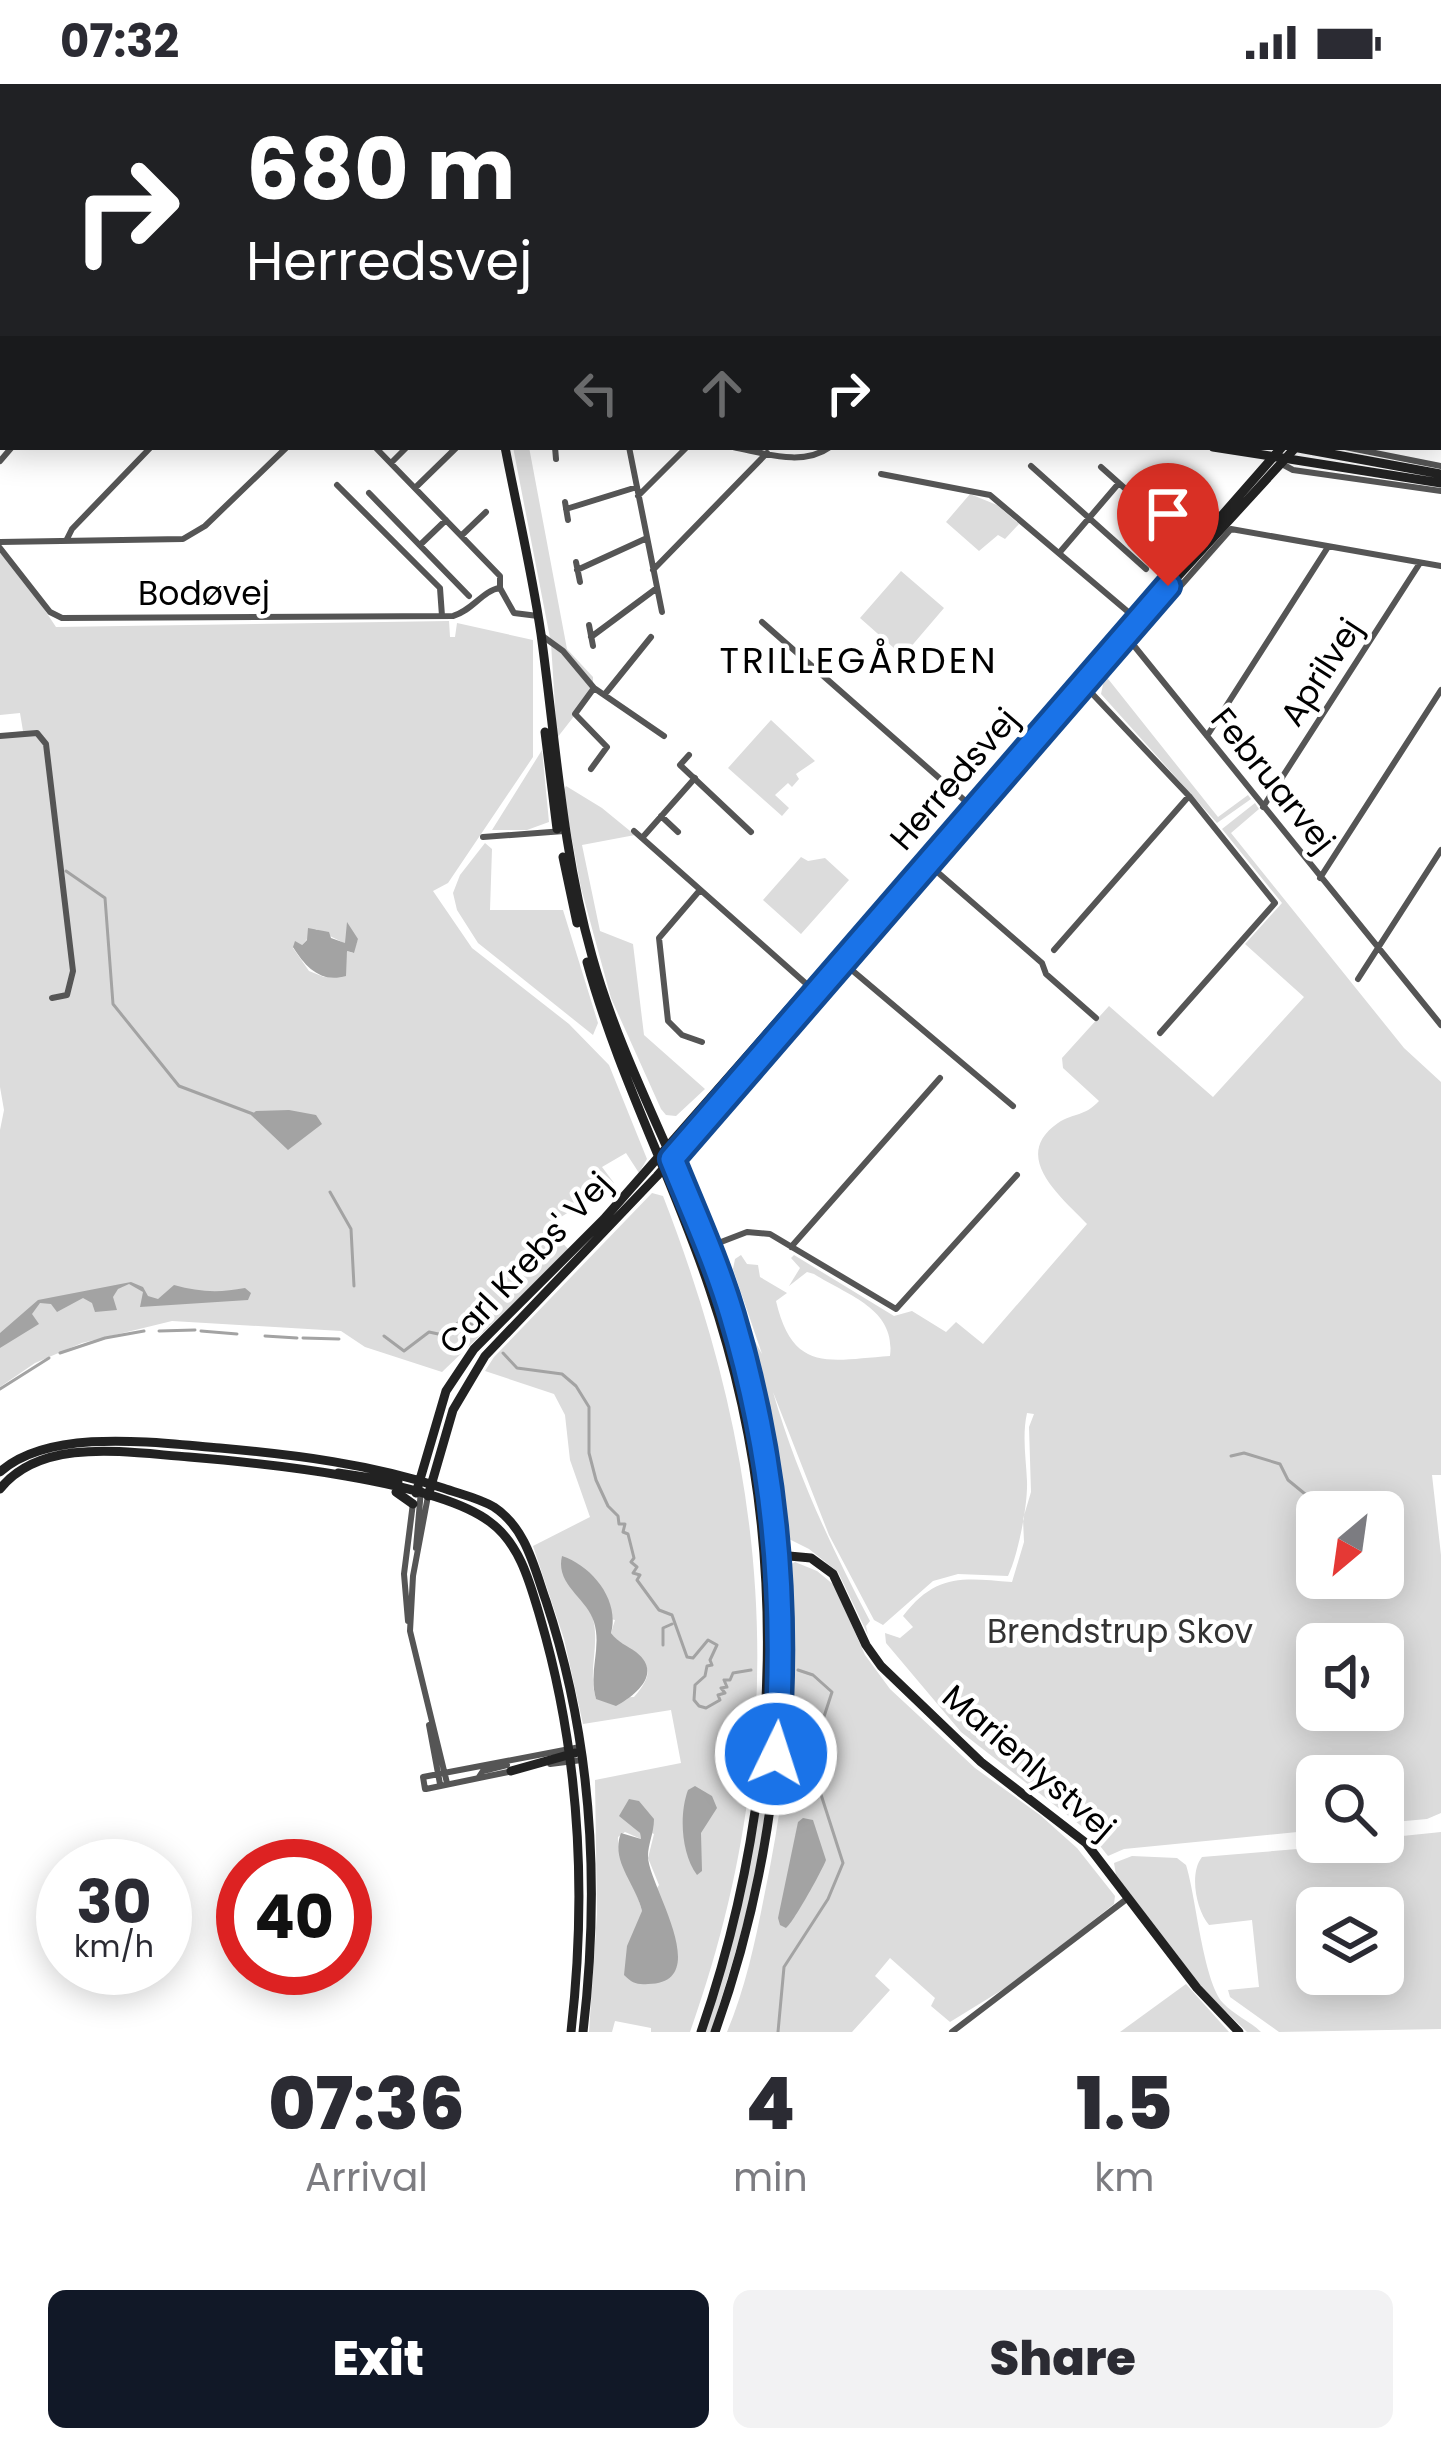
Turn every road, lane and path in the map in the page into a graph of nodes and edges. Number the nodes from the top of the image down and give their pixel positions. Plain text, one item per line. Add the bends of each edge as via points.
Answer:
1 (148, 450) edge
2 (283, 450) edge
3 (379, 450) edge
4 (404, 450) edge
5 (451, 450) edge
6 (506, 450) edge
7 (555, 450) edge
8 (630, 450) edge
9 (684, 450) edge
10 (823, 450) edge
11 (1235, 450) edge
12 (1308, 450) edge
13 (1354, 450) edge
14 (772, 451) edge
15 (1280, 456) edge
16 (556, 459) dead end
17 (391, 463) junction
18 (1030, 466) dead end
19 (1101, 466) dead end
20 (880, 473) dead end
21 (1441, 479) edge
22 (337, 484) dead end
23 (1119, 484) junction
24 (415, 488) junction
25 (638, 492) junction
26 (369, 493) dead end
27 (486, 512) dead end
28 (1091, 517) junction
29 (446, 520) junction
30 (568, 520) dead end
31 (1176, 534) dead end
32 (461, 536) junction
33 (647, 538) junction
34 (68, 539) junction
35 (0, 545) edge
36 (420, 545) junction
37 (1328, 547) junction
38 (1060, 552) junction
39 (1420, 562) junction
40 (1441, 566) edge
41 (1146, 569) dead end
42 (653, 570) junction
43 (580, 582) dead end
44 (657, 587) junction
45 (500, 588) junction
46 (469, 596) dead end
47 (662, 612) dead end
48 (442, 616) junction
49 (538, 616) junction
50 (1133, 616) junction
51 (762, 622) dead end
52 (589, 625) dead end
53 (541, 635) junction
54 (651, 637) dead end
55 (1082, 682) junction
56 (594, 688) junction
57 (1441, 690) edge
58 (605, 694) junction
59 (0, 736) edge
60 (664, 736) dead end
61 (1207, 736) junction
62 (689, 755) dead end
63 (591, 769) dead end
64 (695, 778) junction
65 (1190, 796) junction
66 (972, 807) junction
67 (1263, 807) junction
68 (661, 816) junction
69 (561, 831) junction
70 (634, 831) dead end
71 (679, 832) dead end
72 (751, 832) dead end
73 (483, 837) dead end
74 (642, 838) junction
75 (1441, 850) edge
76 (924, 861) junction
77 (1320, 878) junction
78 (700, 890) junction
79 (1378, 949) junction
80 (1054, 950) dead end
81 (838, 958) junction
82 (1358, 979) dead end
83 (812, 988) junction
84 (52, 998) dead end
85 (1096, 1018) dead end
86 (1440, 1021) edge
87 (1160, 1033) dead end
88 (702, 1042) dead end
89 (940, 1078) dead end
90 (1013, 1106) dead end
91 (667, 1147) junction
92 (657, 1158) junction
93 (672, 1159) junction
94 (662, 1170) junction
95 (1017, 1175) dead end
96 (791, 1247) junction
97 (702, 1249) junction
98 (0, 1472) edge
99 (325, 1474) junction
100 (0, 1490) edge
101 (421, 1491) junction
102 (778, 1555) junction
103 (410, 1630) junction
104 (575, 1754) junction
105 (512, 1771) joint
106 (442, 1774) junction
107 (479, 1774) junction
108 (444, 1784) junction
109 (1128, 1898) junction
110 (571, 2032) edge
111 (583, 2032) edge
112 (701, 2032) edge
113 (715, 2032) edge
114 (952, 2032) edge
115 (1239, 2032) edge

1 - 34 street
2 - 34 street via 192,536
3 - 17 street
4 - 17 street
5 - 24 street
6 - 49 street
7 - 16 street
8 - 25 street
9 - 25 street
10 - 14 street via 805,458
11 - 15 street
12 - 21 street
13 - 21 street
14 - 42 street
15 - 21 street
15 - 50 street, Herredsvej
15 - 55 street, Herredsvej
17 - 24 street
18 - 28 street
19 - 23 street
20 - 38 street via 991,495
22 - 48 street via 440,588
23 - 28 street
23 - 31 street
24 - 29 street
25 - 30 street via 566,506
25 - 33 street
26 - 36 street
27 - 32 street
28 - 38 street
28 - 41 street
29 - 32 street
29 - 36 street
32 - 45 street via 500,576
33 - 42 street
33 - 43 street via 577,566
34 - 35 street
35 - 48 street, Bodøvej via 58,617
36 - 46 street
37 - 39 street
37 - 61 street
37 - 61 street, Februarvej via 1231,529 1131,642
38 - 50 street
39 - 40 street
39 - 67 street, Aprilvej
42 - 44 street
44 - 47 street
44 - 52 street via 592,642
45 - 48 street, Bodøvej via 465,612
45 - 49 street via 514,613
49 - 53 street
50 - 55 street, Herredsvej
51 - 66 street
53 - 56 street
53 - 69 street
54 - 58 street
55 - 65 street
55 - 66 street, Herredsvej
56 - 58 street
56 - 63 street via 575,714 607,747
57 - 77 street
58 - 60 street
59 - 84 street via 37,733 46,744 73,971 67,995
61 - 67 street, Februarvej
62 - 64 street via 680,765
64 - 68 street
64 - 72 street
65 - 80 street
65 - 87 street via 1275,903
66 - 76 street, Herredsvej
67 - 77 street, Februarvej
68 - 71 street
68 - 74 street
69 - 73 street
69 - 91 street via 610,1016
69 - 92 street via 603,1018
70 - 74 street
74 - 78 street
75 - 79 street
76 - 81 street, Herredsvej
76 - 85 street
77 - 79 street, Februarvej
78 - 83 street
78 - 88 street via 659,940 669,1022
79 - 82 street
79 - 86 street, Februarvej
81 - 83 street, Herredsvej
81 - 90 street
83 - 91 street, Herredsvej
83 - 93 street, Herredsvej
89 - 96 street
91 - 92 street, Carl Krebs' Vej
91 - 93 street
92 - 94 street
92 - 101 street, Carl Krebs' Vej via 464,1361 443,1397
93 - 94 street, Herredsvej
93 - 97 street
94 - 97 street
94 - 101 street, Carl Krebs' Vej via 475,1369
95 - 96 street via 896,1309
96 - 97 street via 758,1232
97 - 102 street via 746,1368
97 - 112 street via 753,1463 769,1660 747,1868
98 - 101 street via 41,1448 150,1444 319,1459
99 - 100 street via 244,1461 77,1454 30,1463
99 - 101 street
99 - 101 street via 350,1472
101 - 103 street
101 - 103 street via 404,1574
101 - 104 street via 478,1514 511,1543 535,1601
101 - 104 street via 495,1508 525,1543 556,1635
102 - 109 street, Marienlystvej via 811,1558 833,1574 881,1666 981,1762 1075,1832
102 - 113 street via 782,1662 771,1800 755,1894
103 - 106 street
104 - 105 street
104 - 107 street via 521,1759
104 - 110 street via 581,1903
104 - 111 street via 588,1808 592,1926
105 - 107 street
106 - 107 street
106 - 108 street
106 - 108 street via 423,1777 425,1790
107 - 108 street
109 - 114 street
109 - 115 street, Marienlystvej

